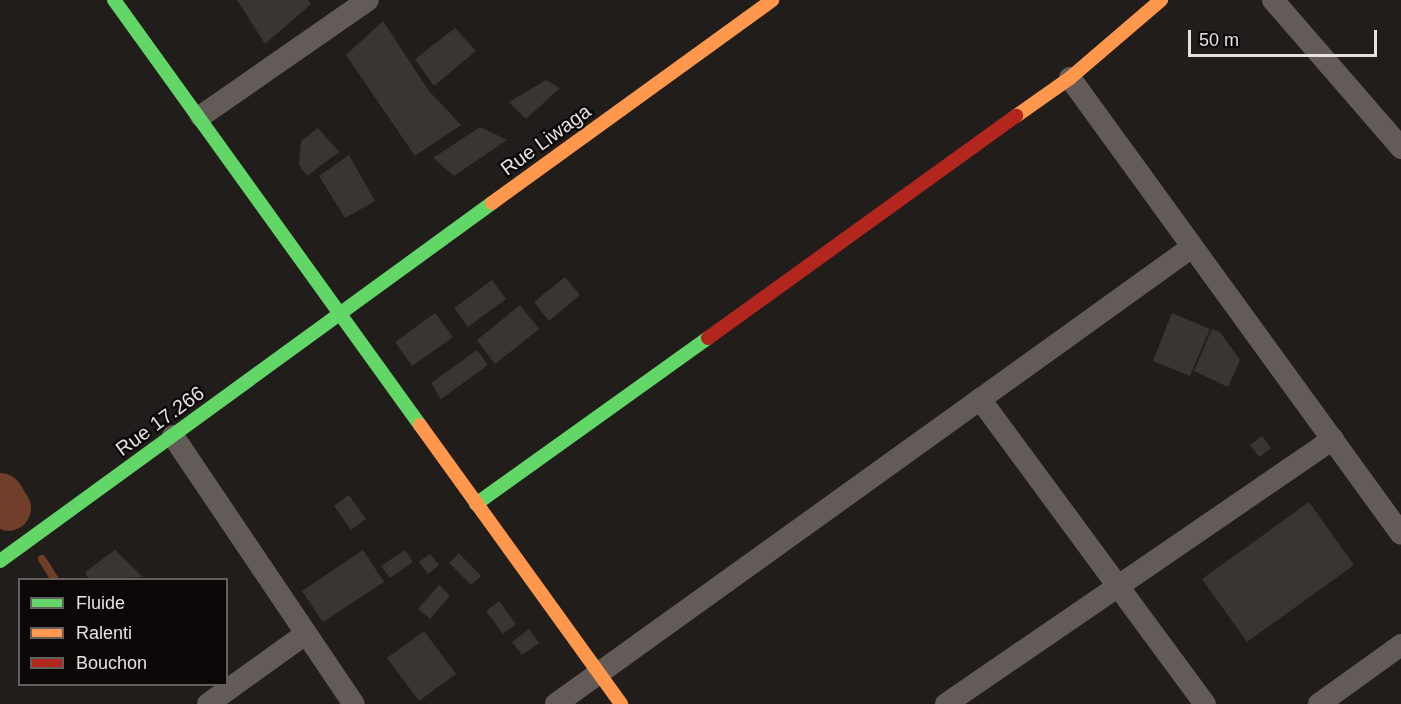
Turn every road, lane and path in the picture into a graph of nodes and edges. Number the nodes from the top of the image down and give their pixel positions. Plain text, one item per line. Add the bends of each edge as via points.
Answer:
1 (114, 0) edge
2 (368, 0) edge
3 (772, 0) edge
4 (1161, 0) edge
5 (1273, 0) edge
6 (1070, 78) junction
7 (201, 116) junction
8 (1401, 148) edge
9 (1192, 246) junction
10 (343, 312) junction
11 (980, 399) junction
12 (173, 436) junction
13 (1333, 439) junction
14 (476, 504) junction
15 (1401, 534) edge
16 (0, 561) edge
17 (1118, 586) junction
18 (304, 635) junction
19 (1401, 645) edge
20 (599, 674) junction
21 (208, 704) edge
22 (354, 704) edge
23 (556, 704) edge
24 (621, 704) edge
25 (946, 704) edge
26 (1205, 704) edge
27 (1319, 704) edge

1 - 7 street
2 - 7 street
3 - 10 street, Rue Liwaga
4 - 6 street
5 - 8 street
6 - 9 street
6 - 14 street
7 - 10 street
9 - 11 street
9 - 13 street
10 - 12 street, Rue 17.266
10 - 14 street via 374,365
11 - 17 street
11 - 20 street
12 - 16 street, Rue 17.266
12 - 18 street
13 - 15 street
13 - 17 street
14 - 20 street
17 - 25 street
17 - 26 street
18 - 21 street
18 - 22 street
19 - 27 street
20 - 23 street
20 - 24 street

